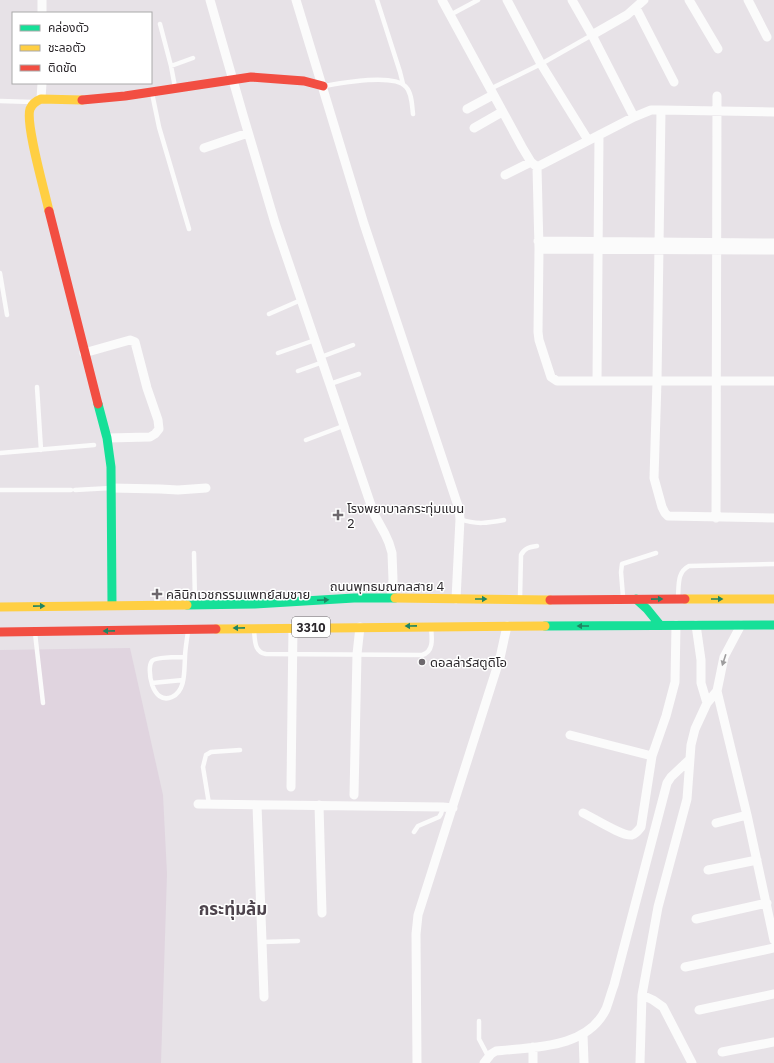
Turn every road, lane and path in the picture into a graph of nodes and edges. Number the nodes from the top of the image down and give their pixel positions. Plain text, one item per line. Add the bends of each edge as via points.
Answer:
1 (42, 0) edge
2 (210, 0) edge
3 (296, 0) edge
4 (377, 0) edge
5 (442, 0) edge
6 (478, 0) edge
7 (507, 0) edge
8 (572, 0) edge
9 (689, 0) edge
10 (748, 0) edge
11 (639, 3) edge
12 (42, 12) edge
13 (450, 15) junction
14 (160, 24) dead end
15 (592, 35) junction
16 (767, 37) dead end
17 (718, 49) dead end
18 (193, 58) dead end
19 (541, 64) junction
20 (171, 66) junction
21 (233, 79) junction
22 (674, 82) dead end
23 (42, 84) edge
24 (403, 84) junction
25 (323, 86) junction
26 (175, 88) junction
27 (152, 92) junction
28 (491, 92) junction
29 (717, 96) dead end
30 (0, 101) edge
31 (38, 101) junction
32 (466, 109) dead end
33 (661, 110) junction
34 (716, 111) junction
35 (502, 112) junction
36 (774, 112) edge
37 (413, 114) dead end
38 (634, 117) junction
39 (474, 128) dead end
40 (248, 133) junction
41 (599, 135) junction
42 (588, 140) junction
43 (204, 148) dead end
44 (534, 165) junction
45 (505, 175) dead end
46 (189, 229) dead end
47 (774, 243) edge
48 (539, 245) junction
49 (598, 246) junction
50 (658, 246) junction
51 (717, 246) junction
52 (774, 250) edge
53 (0, 273) edge
54 (301, 300) junction
55 (269, 314) dead end
56 (6, 315) dead end
57 (315, 340) junction
58 (353, 345) dead end
59 (84, 353) junction
60 (278, 353) dead end
61 (322, 360) junction
62 (298, 371) dead end
63 (359, 374) dead end
64 (597, 381) junction
65 (657, 381) junction
66 (716, 381) junction
67 (774, 381) edge
68 (330, 384) junction
69 (37, 387) dead end
70 (344, 426) junction
71 (107, 438) junction
72 (306, 440) dead end
73 (94, 445) dead end
74 (41, 450) junction
75 (0, 453) edge
76 (111, 488) junction
77 (206, 488) dead end
78 (0, 490) edge
79 (716, 518) junction
80 (774, 518) edge
81 (460, 519) junction
82 (504, 520) dead end
83 (537, 546) dead end
84 (194, 553) dead end
85 (656, 553) dead end
86 (774, 564) edge
87 (391, 598) junction
88 (678, 598) junction
89 (456, 599) junction
90 (624, 599) junction
91 (636, 599) junction
92 (774, 599) edge
93 (520, 600) junction
94 (195, 604) junction
95 (112, 605) junction
96 (0, 607) edge
97 (660, 625) junction
98 (676, 625) junction
99 (696, 625) junction
100 (741, 625) junction
101 (774, 625) edge
102 (432, 626) junction
103 (507, 626) junction
104 (293, 627) junction
105 (360, 627) junction
106 (254, 628) junction
107 (188, 629) junction
108 (0, 632) edge
109 (35, 632) junction
110 (293, 654) junction
111 (357, 654) junction
112 (185, 657) junction
113 (183, 680) junction
114 (152, 683) junction
115 (716, 691) junction
116 (43, 702) dead end
117 (707, 703) junction
118 (570, 735) dead end
119 (240, 750) dead end
120 (652, 756) junction
121 (690, 760) junction
122 (291, 787) dead end
123 (354, 794) dead end
124 (198, 804) dead end
125 (209, 804) junction
126 (257, 805) junction
127 (319, 805) junction
128 (443, 807) junction
129 (453, 808) junction
130 (583, 813) dead end
131 (747, 814) junction
132 (716, 823) dead end
133 (414, 832) dead end
134 (757, 860) junction
135 (708, 870) dead end
136 (767, 904) junction
137 (322, 913) dead end
138 (696, 919) dead end
139 (774, 940) edge
140 (298, 941) dead end
141 (262, 942) junction
142 (774, 948) edge
143 (685, 967) dead end
144 (774, 994) edge
145 (642, 995) junction
146 (264, 997) dead end
147 (699, 1010) dead end
148 (479, 1021) dead end
149 (583, 1034) junction
150 (774, 1042) edge
151 (533, 1047) junction
152 (722, 1052) dead end
153 (486, 1060) edge
154 (417, 1063) edge
155 (533, 1063) edge
156 (584, 1063) edge
157 (640, 1063) edge
158 (692, 1063) edge

1 - 12 street
2 - 21 street
3 - 25 street
4 - 24 lane
5 - 13 street
6 - 13 lane
7 - 19 street
8 - 15 street
9 - 17 street
10 - 16 street
11 - 15 street via 620,19
11 - 22 street
13 - 28 street
14 - 20 lane
15 - 19 lane
15 - 38 street
18 - 20 lane
19 - 28 lane
19 - 42 street
20 - 26 lane
21 - 25 main road via 267,78 304,81
21 - 26 main road
21 - 40 street
23 - 31 street
24 - 25 lane via 393,81 361,80
24 - 37 lane via 408,90
25 - 81 street via 364,224 434,431
26 - 27 main road
27 - 31 main road via 81,100
27 - 46 lane via 159,127
28 - 32 street
28 - 35 street
29 - 34 street
30 - 31 lane
31 - 59 main road via 30,109 30,131
33 - 34 street
33 - 38 street via 651,110
33 - 50 street
34 - 36 street
34 - 51 street
35 - 39 street
35 - 44 street
38 - 41 street
40 - 43 street
40 - 54 street
41 - 42 street
41 - 49 street
42 - 44 street
44 - 45 street
44 - 48 street
47 - 51 street
48 - 49 street
48 - 64 street via 538,332 551,376 557,381
49 - 50 street
49 - 64 street
50 - 51 street
50 - 65 street
51 - 52 street
51 - 66 street
53 - 56 lane
54 - 55 lane
54 - 57 street
57 - 60 lane
57 - 61 street
58 - 61 lane
59 - 71 main road
59 - 71 street via 130,340 135,342 158,420 159,429 150,437
61 - 62 lane
61 - 68 street
63 - 68 lane
64 - 65 street
65 - 66 street
65 - 79 street via 654,478 665,513 672,516
66 - 67 street
66 - 79 street
68 - 70 street
69 - 74 lane
70 - 72 lane
70 - 87 street via 374,514 389,543 393,566
71 - 76 main road
73 - 74 lane
74 - 75 lane
76 - 77 street
76 - 78 lane
76 - 95 main road
79 - 80 street
81 - 82 lane via 483,524
81 - 89 street
83 - 93 lane via 530,547 521,555
84 - 94 lane
85 - 90 lane via 622,564
86 - 88 lane via 689,566 681,572
87 - 89 main road, ถนนพุทธมณฑลสาย 4 / 3310
94 -> 87 main road, ถนนพุทธมณฑลสาย 4 / 3310
91 -> 88 main road, ถนนพุทธมณฑลสาย 4
88 -> 92 main road, ถนนพุทธมณฑลสาย 4
89 -> 93 main road, ถนนพุทธมณฑลสาย 4 / 3310
90 - 91 main road, ถนนพุทธมณฑลสาย 4
90 - 93 main road, ถนนพุทธมณฑลสาย 4 / 3310
91 - 97 main road
94 - 95 main road, ถนนพุทธมณฑลสาย 4 / 3310
96 -> 95 main road, ถนนพุทธมณฑลสาย 4 / 3310
97 - 98 main road
97 -> 103 main road, 3310
98 - 99 main road
98 - 120 street via 675,682
99 - 100 main road
99 - 117 street via 701,683
100 - 101 main road
100 -> 115 street via 724,657
102 - 103 main road, 3310
102 -> 105 main road, 3310
102 - 111 lane via 432,644 426,654
103 - 129 street via 500,658
104 - 105 main road, 3310
104 - 106 main road, 3310
104 - 110 street
105 - 111 street
106 -> 107 main road, 3310
106 - 110 lane via 256,649 260,653
107 -> 109 main road, 3310
107 - 112 lane
108 - 109 main road, 3310
109 - 116 lane
110 - 111 lane
110 - 122 street
111 - 123 street
112 - 113 lane
112 - 114 lane via 153,659 150,666
113 - 114 lane
113 - 114 lane via 177,694 171,698 156,694
115 - 117 street
115 - 131 street
117 - 121 street via 695,729
118 - 120 street
119 - 125 lane via 211,752 206,755 203,767
120 - 130 street via 644,813 641,827 637,832 633,835 621,834
121 - 145 street via 687,799 658,907
121 - 149 street via 667,783 606,1009
124 - 125 street
125 - 126 street
126 - 127 street
126 - 141 street
127 - 128 street
127 - 137 street
128 - 129 street
128 - 133 lane via 439,817 418,826
129 - 154 street via 416,925
131 - 132 street
131 - 134 street
134 - 135 street
134 - 136 street
136 - 138 street
136 - 139 street
140 - 141 lane
141 - 146 street
142 - 143 street
144 - 147 street
145 - 157 street
145 - 158 street via 663,1007
148 - 153 lane via 479,1039
149 - 151 street via 560,1044
149 - 156 street
150 - 152 street
151 - 153 street via 496,1051
151 - 155 street

